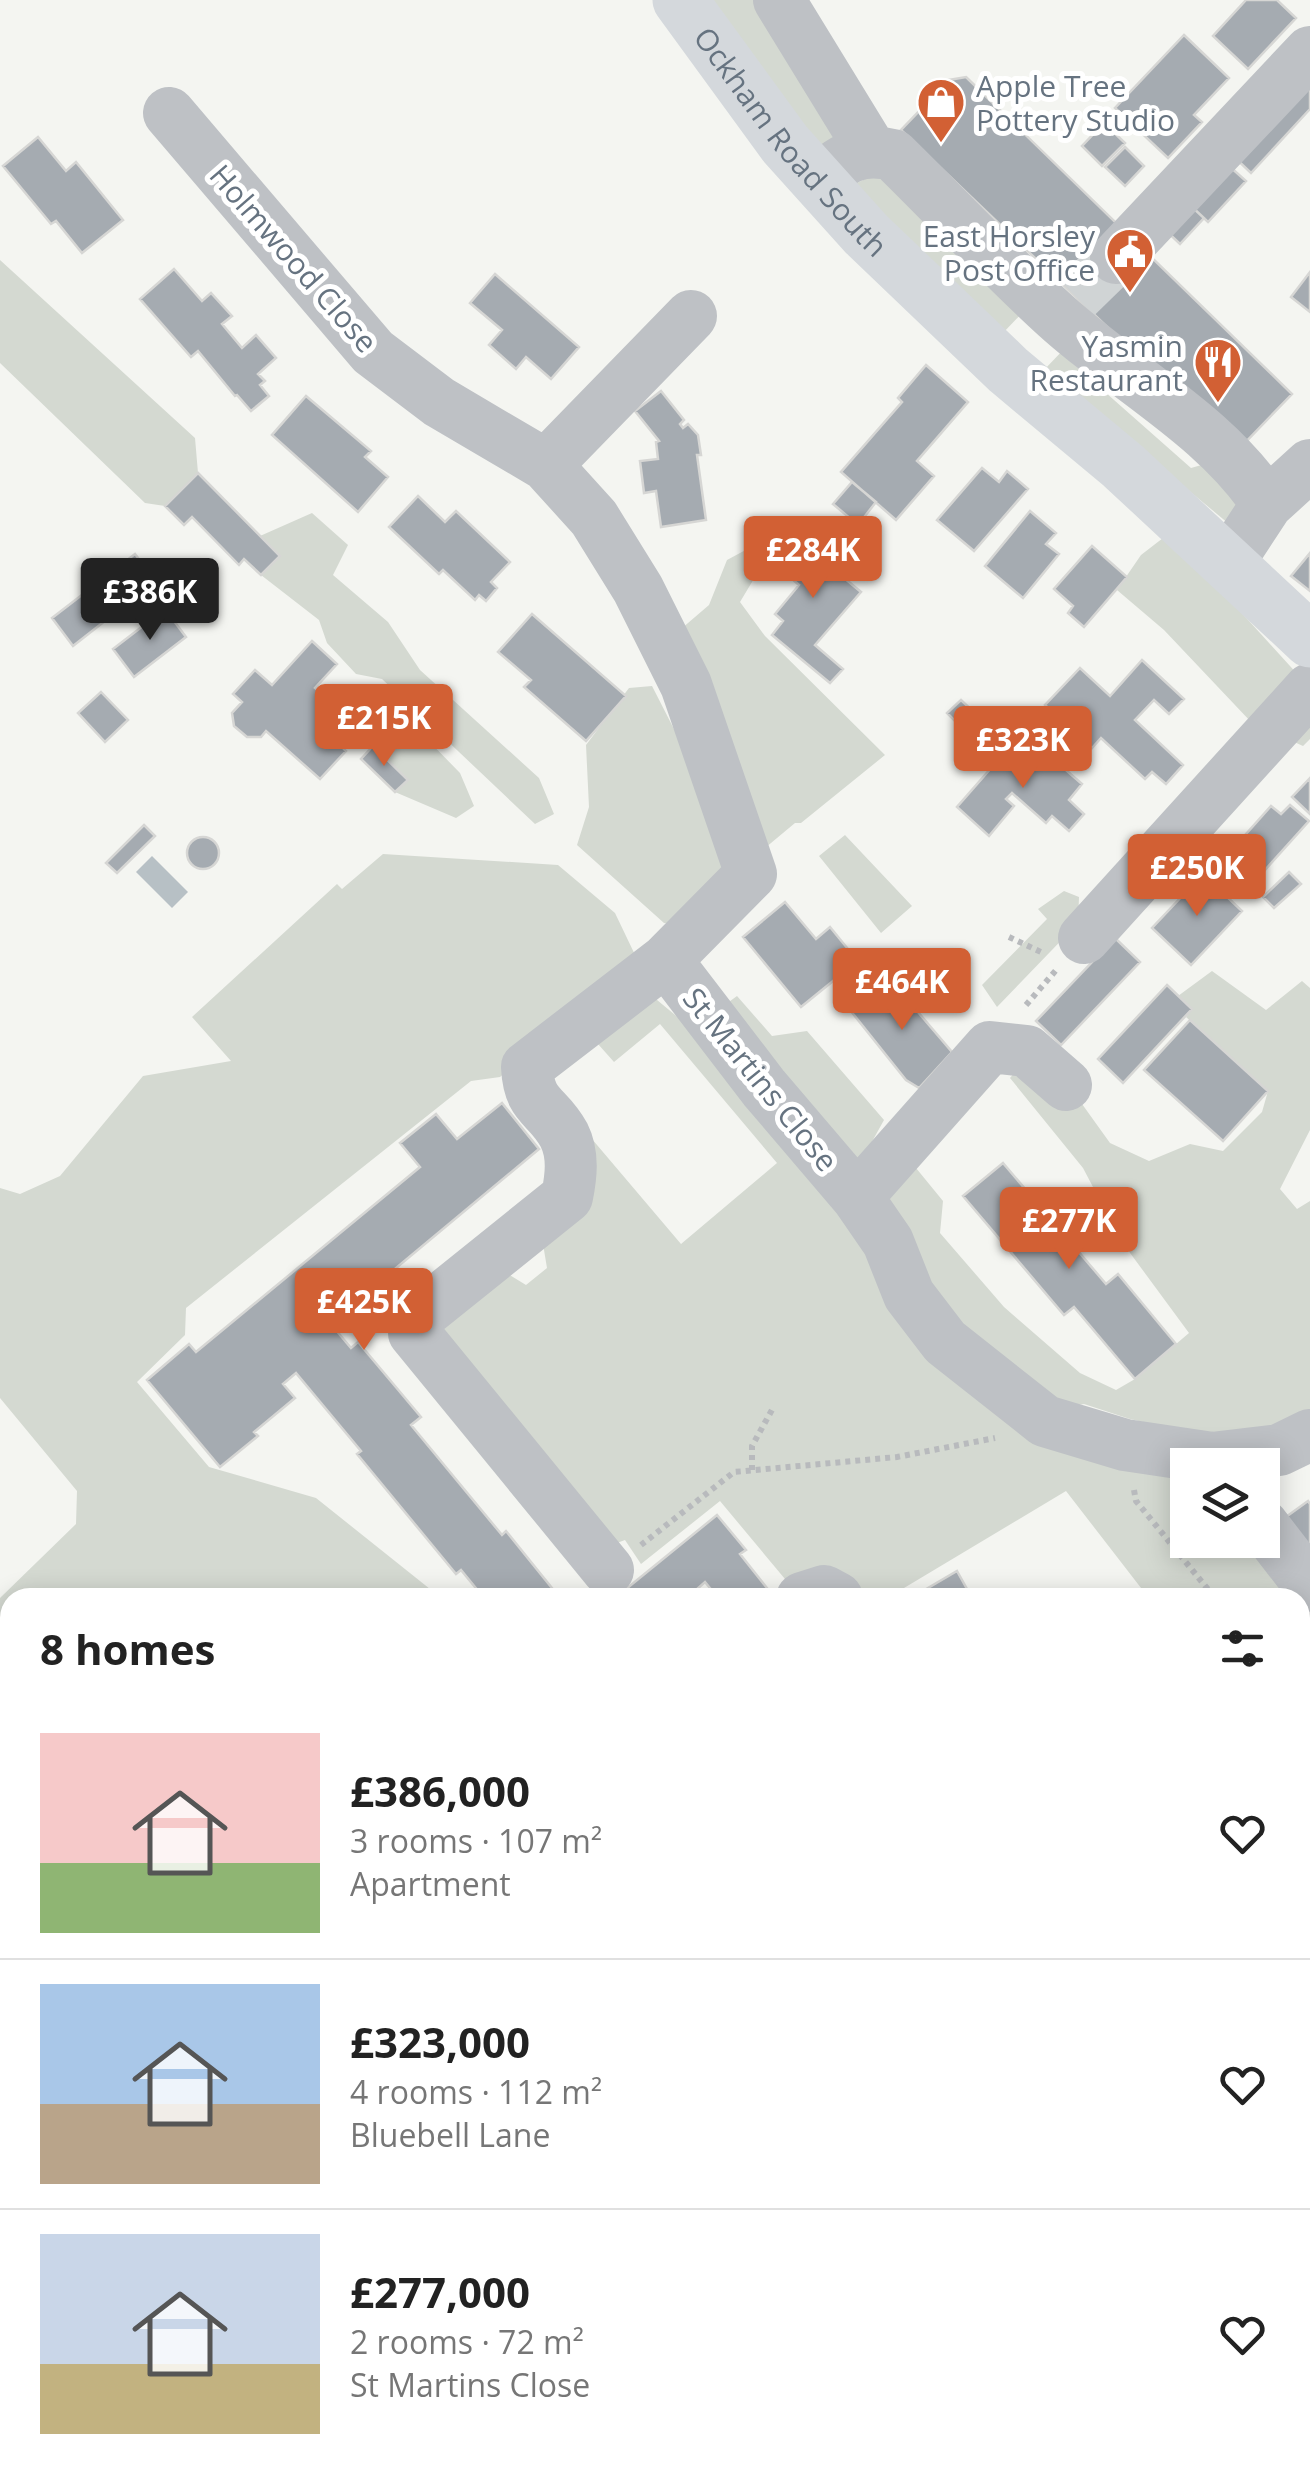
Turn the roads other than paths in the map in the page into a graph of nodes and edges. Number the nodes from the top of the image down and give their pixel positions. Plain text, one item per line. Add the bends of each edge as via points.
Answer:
1 (680, 0) edge
2 (779, 0) edge
3 (1310, 52) edge
4 (170, 113) dead end
5 (871, 150) junction
6 (817, 181) junction
7 (1116, 258) tunnel mouth
8 (1067, 307) junction
9 (691, 316) dead end
10 (1008, 370) junction
11 (1310, 465) edge
12 (546, 466) junction
13 (1266, 504) junction
14 (1230, 562) junction
15 (1310, 640) edge
16 (1310, 689) edge
17 (1065, 946) road end
18 (666, 960) junction
19 (1066, 1085) dead end
20 (857, 1197) junction
21 (1310, 1435) edge
22 (1280, 1450) edge
23 (1170, 1453) edge
24 (1280, 1547) edge
25 (608, 1570) road end
26 (1310, 1586) edge

1 - 6 main road, Ockham Road South
2 - 5 street
3 - 7 street
4 - 12 street, Holmwood Close via 374,352 440,402
5 - 6 street via 841,161
5 - 8 street via 893,154
6 - 10 main road, Ockham Road South
8 - 10 street
8 - 13 street via 1248,476
9 - 12 street
10 - 14 main road, Ockham Road South
11 - 13 street
12 - 18 street, Holmwood Close via 594,518 638,589 686,685 751,874
13 - 14 street
14 - 15 main road, Ockham Road South
16 - 17 street
18 - 20 street, St Martins Close
18 - 25 street, Holmwood Close via 527,1067 528,1090 564,1136 572,1169 567,1197 414,1320 414,1333
19 - 20 street, St Martins Close via 1026,1051 990,1047
20 - 23 street, St Martins Close via 888,1242 909,1295 945,1342 1045,1421
21 - 22 street, St Martins Close
24 - 26 street

